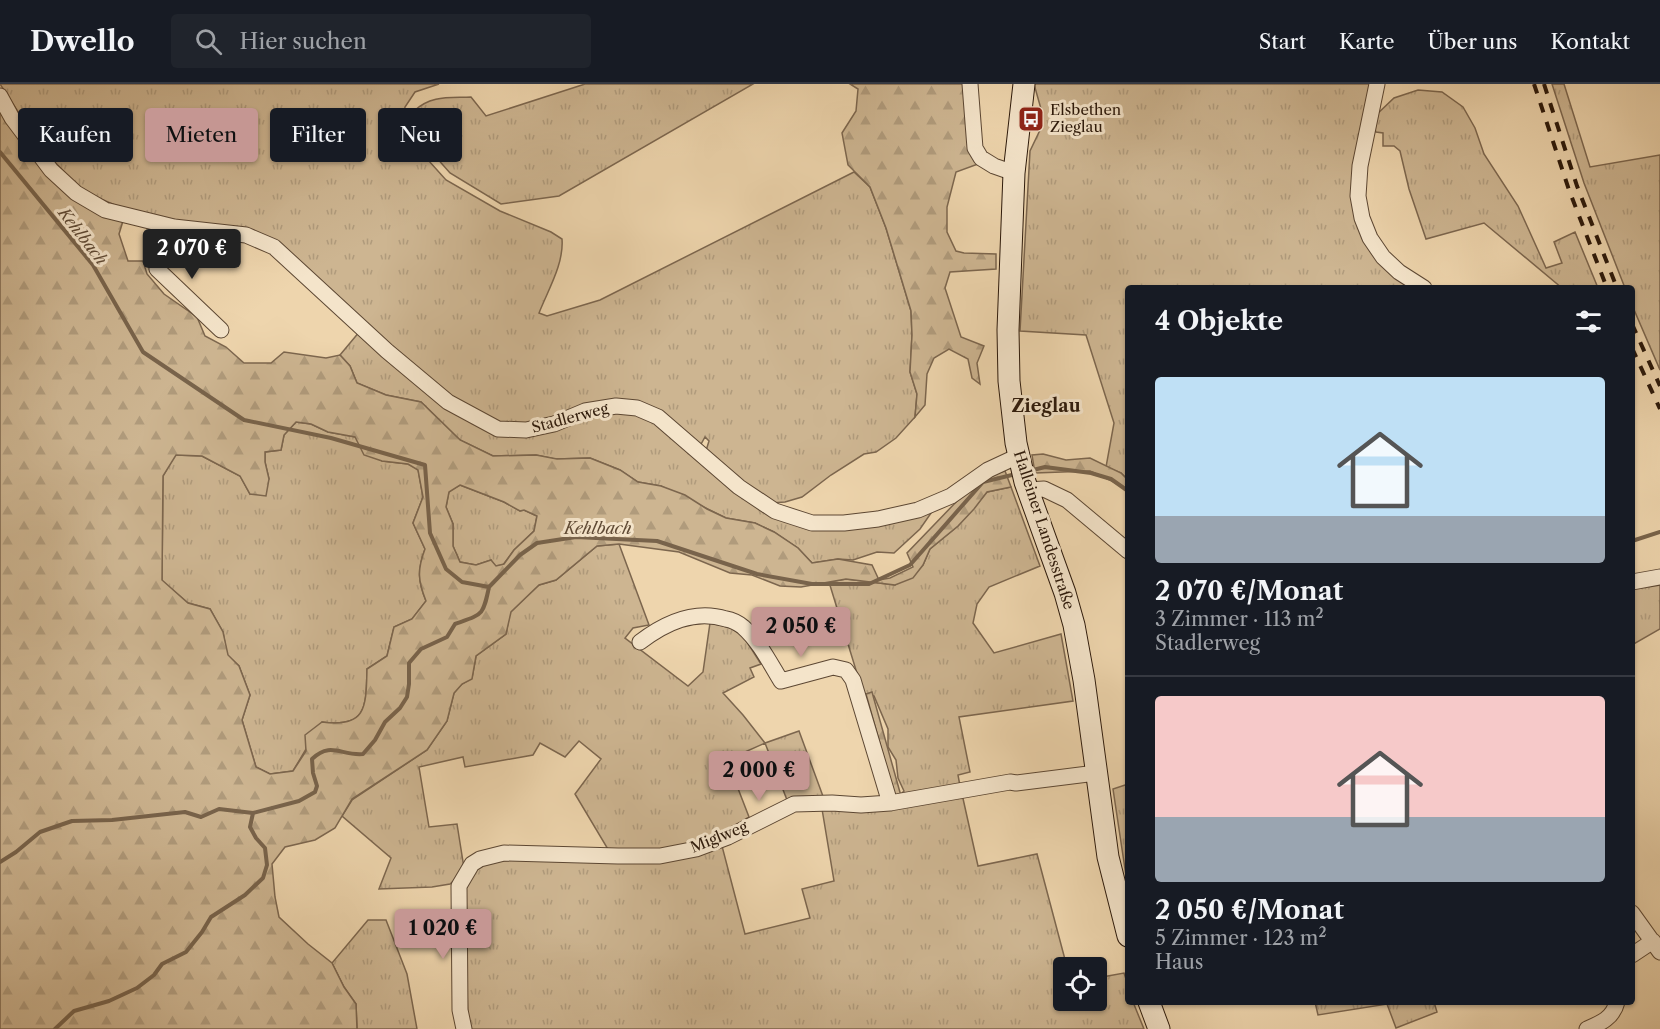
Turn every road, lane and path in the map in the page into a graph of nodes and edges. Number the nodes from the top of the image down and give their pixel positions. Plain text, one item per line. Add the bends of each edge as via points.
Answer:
1 (970, 84) edge
2 (1024, 84) edge
3 (1377, 84) edge
4 (0, 96) edge
5 (1014, 173) junction
6 (174, 227) junction
7 (1419, 285) edge
8 (221, 330) dead end
9 (1019, 459) junction
10 (1027, 486) junction
11 (1125, 548) edge
12 (1660, 577) edge
13 (1635, 581) edge
14 (640, 642) dead end
15 (1096, 773) junction
16 (890, 803) junction
17 (1635, 917) edge
18 (1125, 924) edge
19 (1656, 946) edge
20 (1635, 954) edge
21 (1150, 1005) edge
22 (1616, 1005) edge
23 (464, 1029) edge
24 (1159, 1029) edge
25 (1587, 1029) edge

1 - 5 street via 975,148 981,159
2 - 5 main road, Halleiner Landesstraße
3 - 7 street via 1360,166 1358,196 1362,218 1383,257
4 - 6 street, Stadlerweg via 51,170 76,193 105,210
5 - 9 main road, Halleiner Landesstraße via 1008,340
6 - 8 street via 157,269
6 - 9 street, Stadlerweg via 246,235 274,247 448,402 498,429 526,430 585,411 616,406 637,408 658,417 739,487 775,511 812,523 878,519 918,510 951,496 988,470
9 - 10 main road, Halleiner Landesstraße
10 - 11 street via 1067,500
10 - 15 main road, Halleiner Landesstraße via 1074,626
12 - 13 street
14 - 16 street via 669,623 710,615 742,626 781,681 833,667 846,670 853,680
15 - 16 street, Miglweg
15 - 18 main road, Halleiner Landesstraße via 1108,857
16 - 23 street, Miglweg via 794,804 728,837 660,856 504,853 480,859 472,864 459,886 460,1010
17 - 19 street
19 - 20 street
21 - 24 main road
22 - 25 street via 1611,1015

